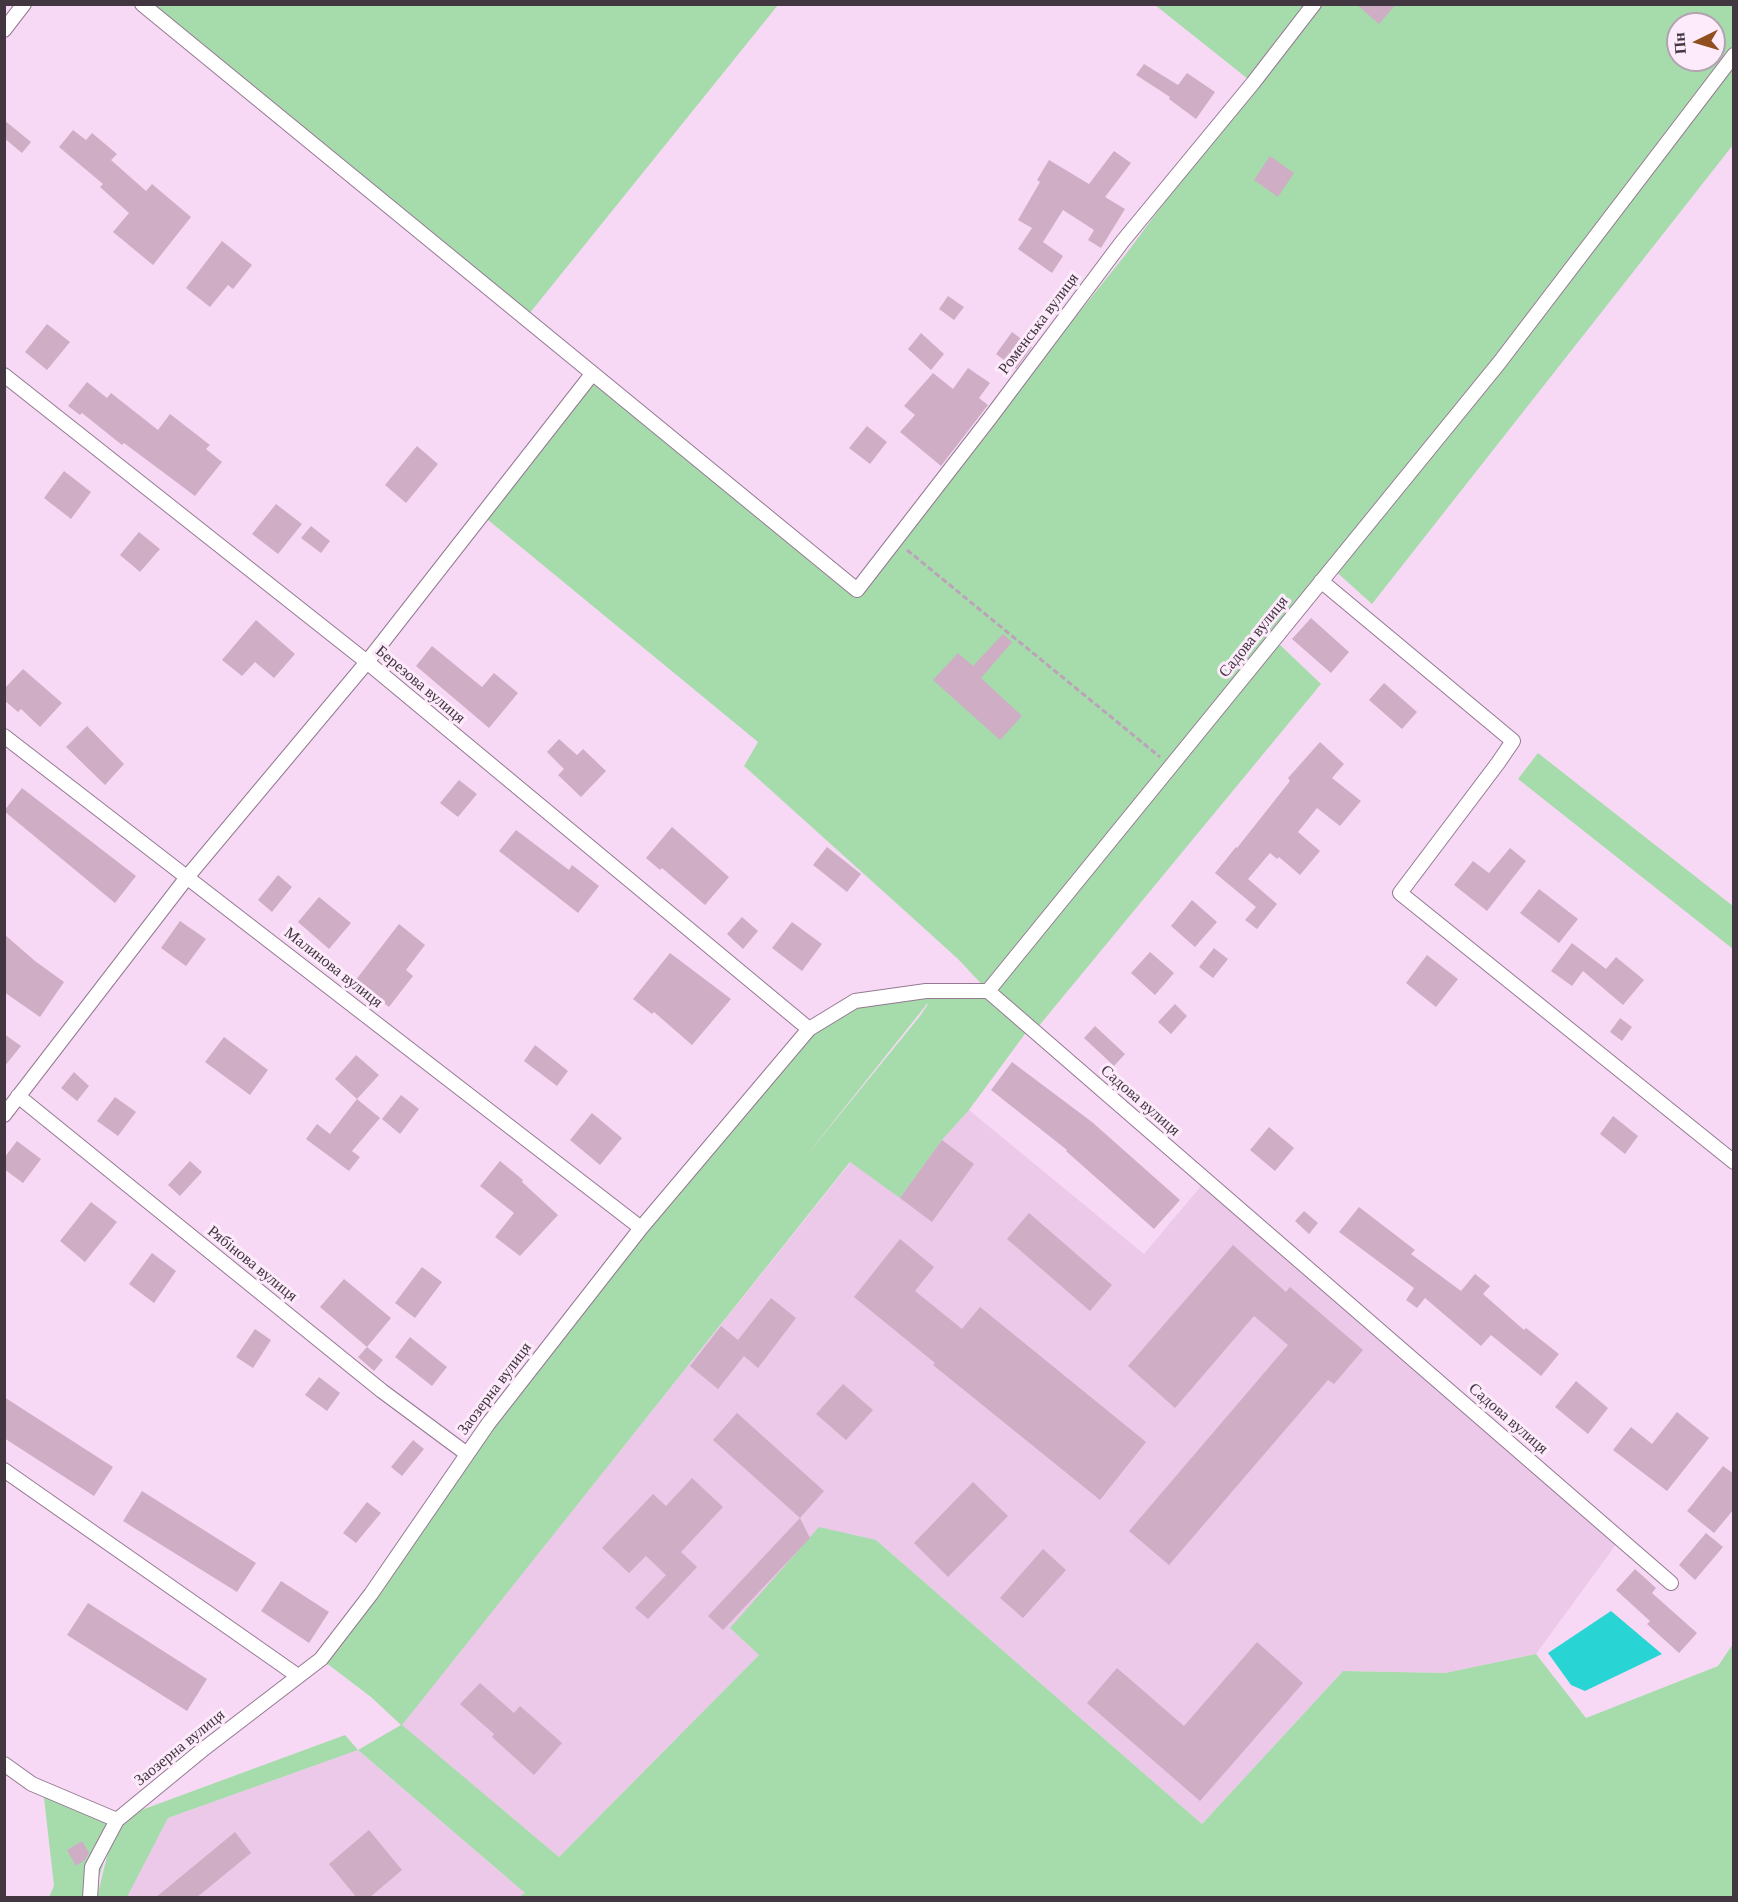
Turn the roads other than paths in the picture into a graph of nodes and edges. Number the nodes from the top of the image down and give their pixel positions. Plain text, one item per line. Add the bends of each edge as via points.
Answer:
1 (24, 4) edge
2 (142, 4) edge
3 (1314, 4) edge
4 (4, 30) edge
5 (1734, 54) edge
6 (4, 375) edge
7 (589, 378) dead end
8 (1322, 581) junction
9 (366, 662) junction
10 (4, 736) edge
11 (188, 876) junction
12 (988, 991) junction
13 (809, 1029) junction
14 (18, 1096) junction
15 (4, 1115) edge
16 (1734, 1161) edge
17 (641, 1228) junction
18 (467, 1454) junction
19 (4, 1470) edge
20 (1671, 1582) dead end
21 (298, 1676) junction
22 (4, 1764) edge
23 (117, 1820) junction
24 (90, 1898) edge

1 - 4 street
2 - 3 street, Роменська вулиця via 857,590 1122,242
5 - 8 street, Садова вулиця via 1499,363
6 - 9 street, Березова вулиця
7 - 9 street
8 - 12 street, Садова вулиця
8 - 16 street via 1513,741 1400,894
9 - 11 street
9 - 13 street, Березова вулиця
10 - 11 street, Малинова вулиця
11 - 14 street
11 - 17 street, Малинова вулиця
12 - 13 street, Заозерна вулиця via 926,991 855,1001
12 - 20 street, Садова вулиця
13 - 17 street, Заозерна вулиця
14 - 15 street
14 - 18 street, Рябінова вулиця via 382,1391
17 - 18 street, Заозерна вулиця
18 - 21 street, Заозерна вулиця via 371,1594 321,1659
19 - 21 street
21 - 23 street, Заозерна вулиця
22 - 23 street via 32,1784
23 - 24 street, Заозерна вулиця via 92,1867

